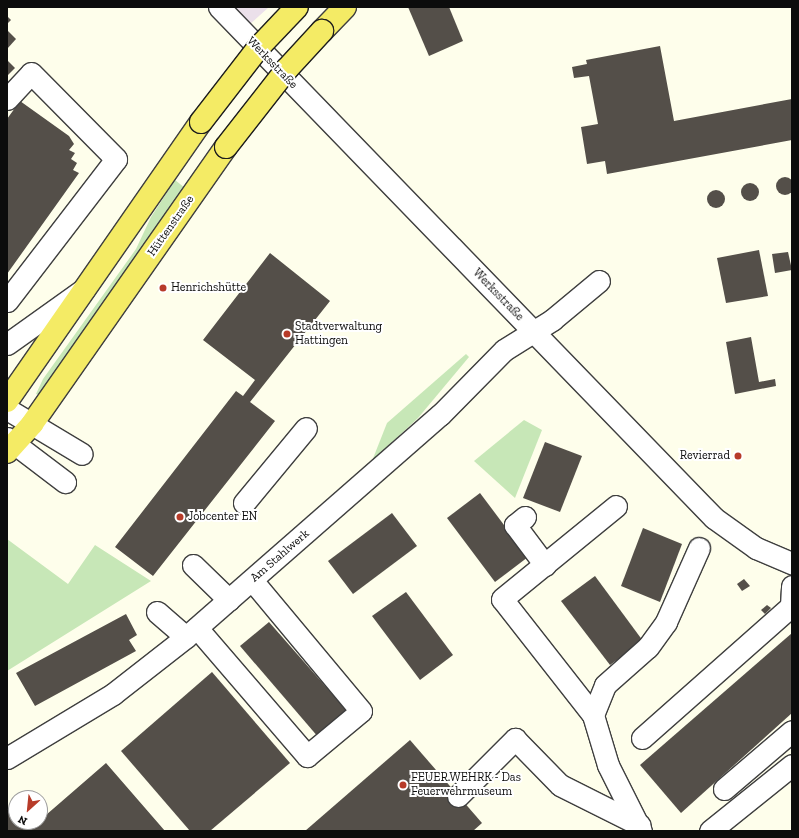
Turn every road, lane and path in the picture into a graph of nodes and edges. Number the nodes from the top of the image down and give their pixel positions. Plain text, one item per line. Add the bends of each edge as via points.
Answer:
1 (218, 7) edge
2 (297, 7) edge
3 (345, 7) edge
4 (7, 99) edge
5 (599, 281) dead end
6 (84, 290) junction
7 (7, 301) edge
8 (534, 332) junction
9 (7, 344) edge
10 (7, 401) edge
11 (7, 409) edge
12 (32, 424) junction
13 (306, 428) dead end
14 (10, 444) edge
15 (82, 454) dead end
16 (64, 482) dead end
17 (244, 503) dead end
18 (616, 506) dead end
19 (525, 517) dead end
20 (699, 548) dead end
21 (792, 563) edge
22 (193, 565) dead end
23 (545, 565) junction
24 (252, 580) junction
25 (792, 586) edge
26 (229, 600) junction
27 (158, 612) dead end
28 (192, 632) junction
29 (593, 715) junction
30 (789, 728) edge
31 (642, 738) dead end
32 (7, 758) edge
33 (792, 765) edge
34 (724, 789) dead end
35 (458, 796) dead end
36 (641, 828) edge
37 (710, 831) edge

1 - 8 street, Werksstraße
2 - 6 main road, bridge via 259,47 201,122
3 - 12 main road, Hüttenstraße, bridge via 282,74 226,147
4 - 7 street via 31,73 116,159
5 - 8 street, Am Stahlwerk
6 - 9 street
6 - 10 main road
8 - 21 street, Werksstraße via 720,524 756,548
8 - 24 street, Am Stahlwerk via 504,350 440,415
11 - 12 street
12 - 14 main road, Hüttenstraße
12 - 15 street
13 - 17 street
14 - 16 street
18 - 23 street
19 - 23 street via 515,525
20 - 29 street via 666,622 648,647 605,685
22 - 26 street
23 - 29 street via 502,599
24 - 26 street, Am Stahlwerk
24 - 28 street via 361,711 307,756
25 - 31 street via 791,606
26 - 28 street, Am Stahlwerk
27 - 28 street
28 - 32 street, Am Stahlwerk via 113,694
29 - 36 street via 608,765
30 - 34 street
33 - 37 street
35 - 36 street via 514,739 560,785

